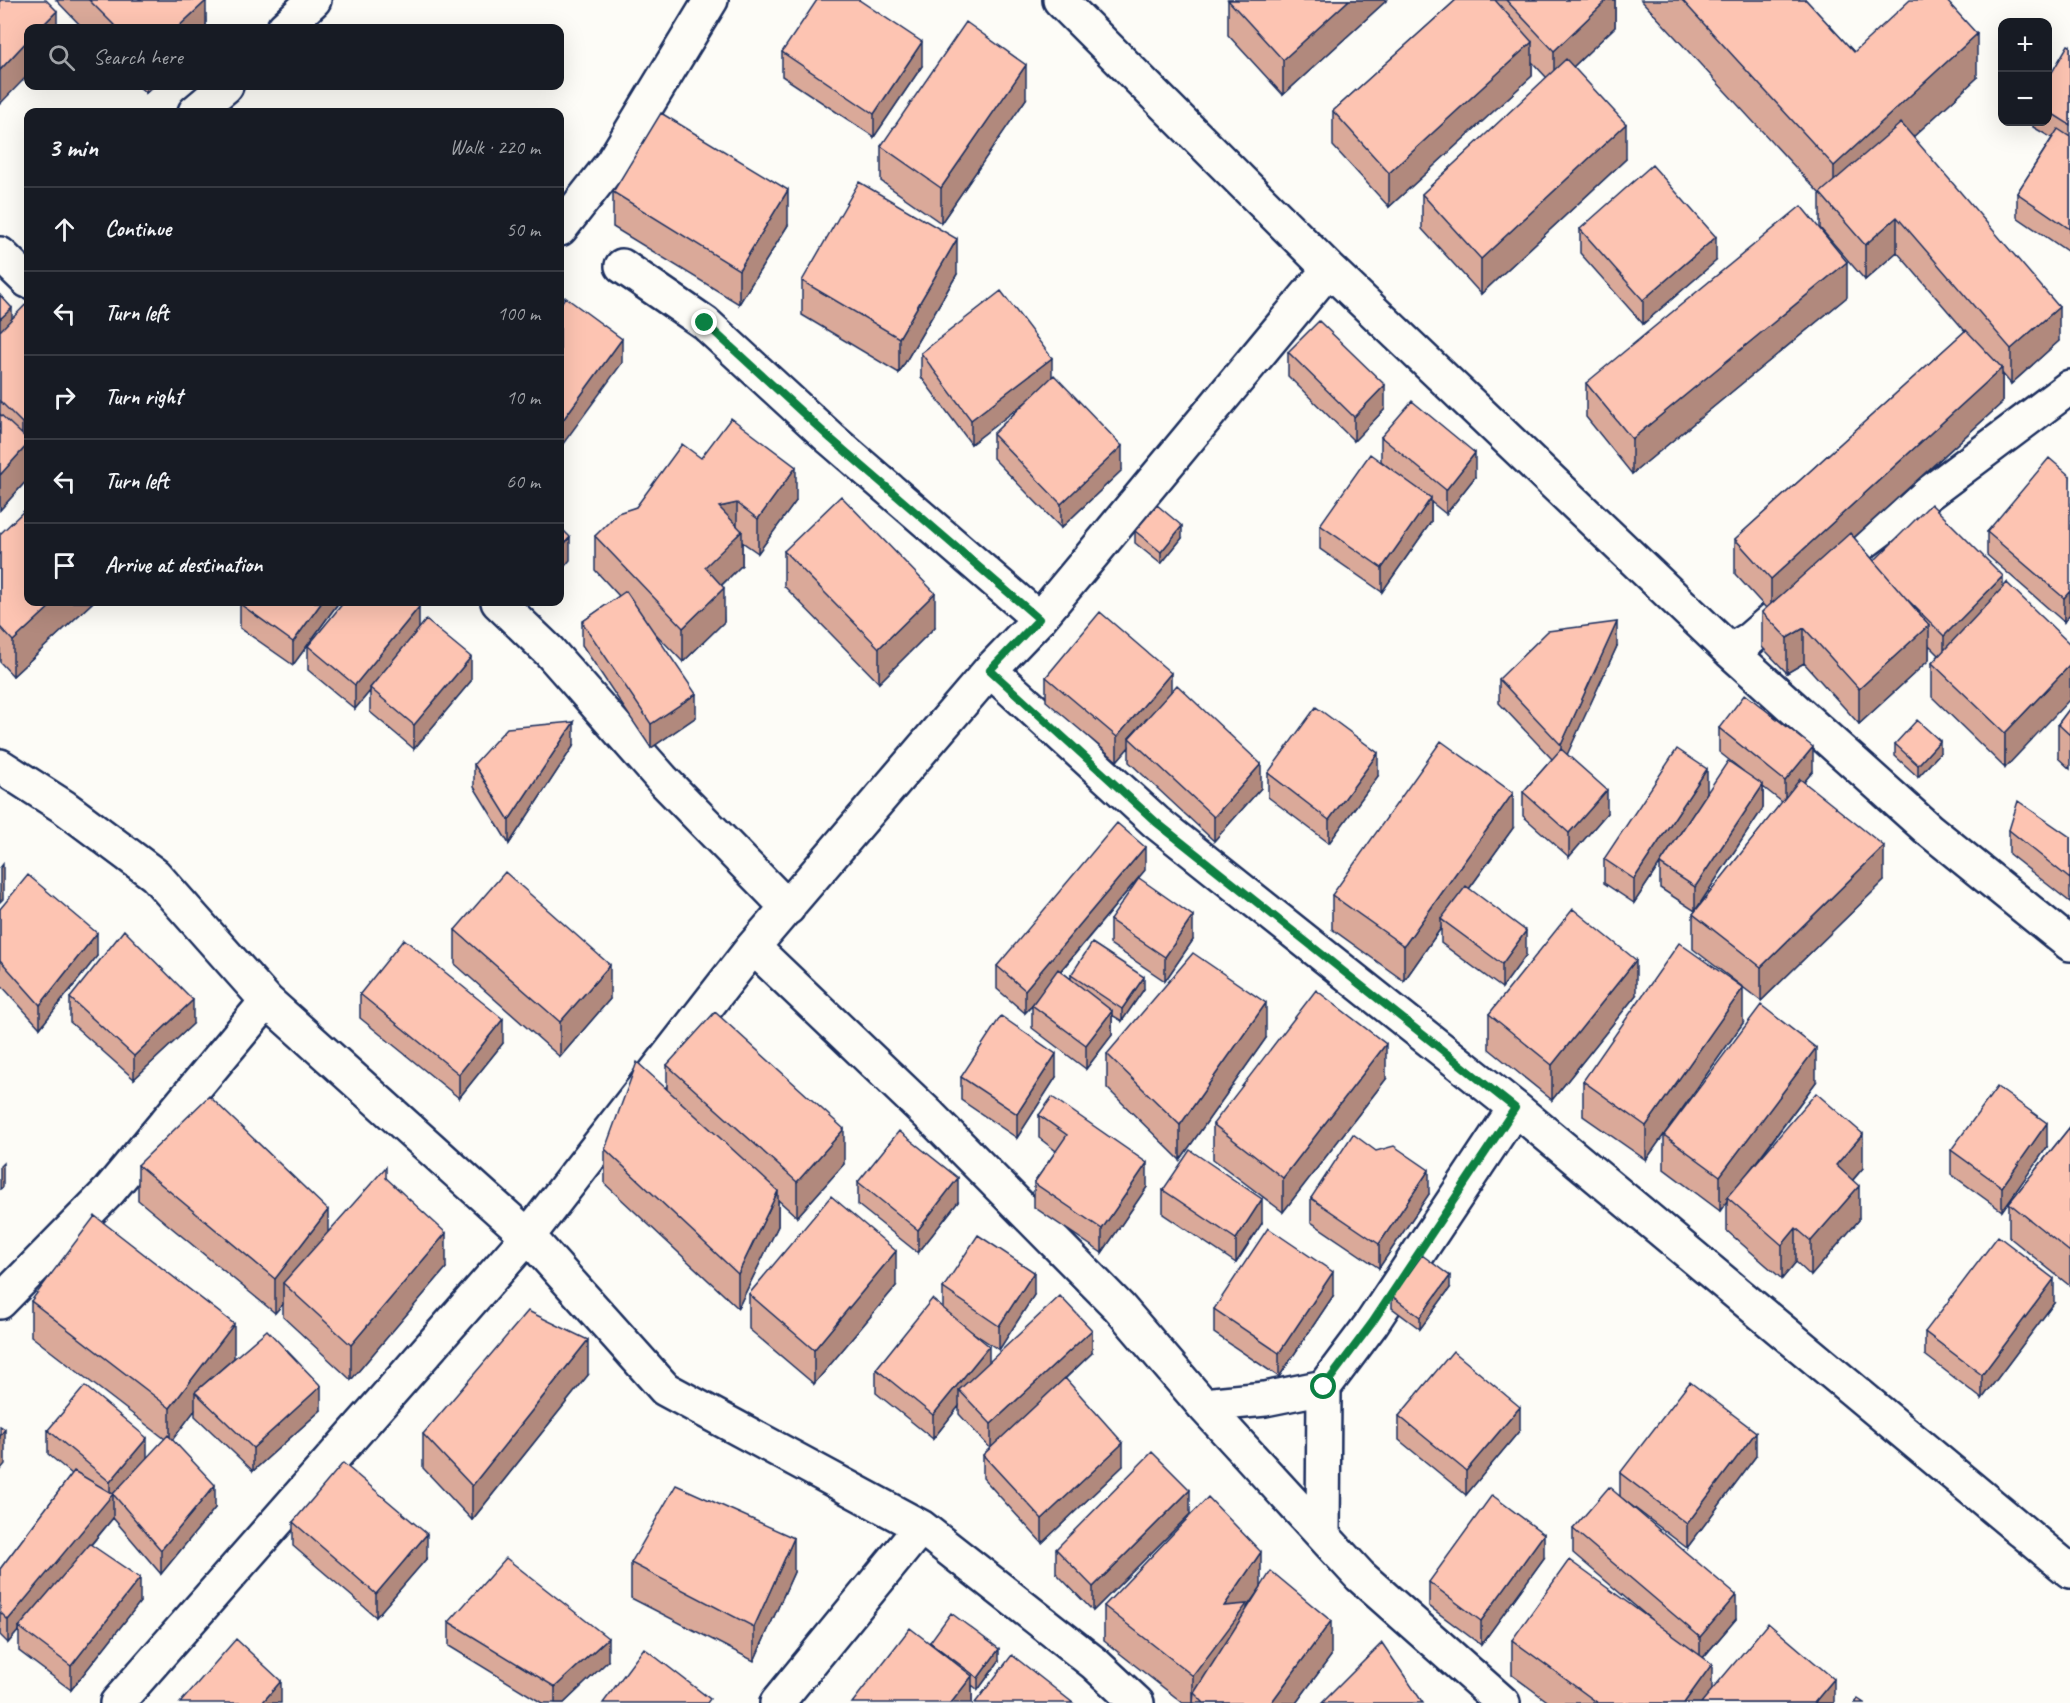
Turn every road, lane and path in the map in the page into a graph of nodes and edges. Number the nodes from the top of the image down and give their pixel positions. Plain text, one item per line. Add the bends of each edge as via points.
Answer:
1 (314, 0) edge
2 (711, 0) edge
3 (1060, 0) edge
4 (288, 24) edge
5 (221, 90) edge
6 (200, 108) edge
7 (564, 224) edge
8 (0, 254) edge
9 (622, 266) dead end
10 (1329, 269) junction
11 (24, 277) edge
12 (2070, 387) edge
13 (502, 606) edge
14 (1039, 619) junction
15 (1730, 651) junction
16 (990, 670) junction
17 (0, 766) edge
18 (788, 908) junction
19 (2070, 944) edge
20 (753, 947) junction
21 (267, 1001) junction
22 (1515, 1108) junction
23 (528, 1236) junction
24 (0, 1302) edge
25 (1324, 1387) junction
26 (1203, 1405) junction
27 (921, 1527) junction
28 (1323, 1534) junction
29 (2070, 1571) edge
30 (117, 1703) edge
31 (777, 1703) edge
32 (1137, 1703) edge
33 (1503, 1703) edge

1 - 4 street
2 - 7 street via 612,163
3 - 10 street
5 - 6 street
8 - 11 street
9 - 14 street via 705,323 831,439
10 - 14 street
10 - 15 street
12 - 15 street via 1849,553 1750,639
13 - 18 street via 549,651 662,779
14 - 16 street
15 - 19 street via 1928,829
16 - 18 street
16 - 22 street via 1156,822
17 - 21 street via 64,807 155,875
18 - 20 street
20 - 23 street
20 - 26 street via 930,1116 1119,1306
21 - 23 street
21 - 24 street via 109,1191
22 - 25 street via 1372,1323
22 - 29 street
23 - 27 street via 665,1389
23 - 30 street
25 - 26 street via 1266,1399
25 - 28 street
26 - 28 street
27 - 31 street
27 - 32 street via 1094,1663
28 - 33 street via 1360,1576

